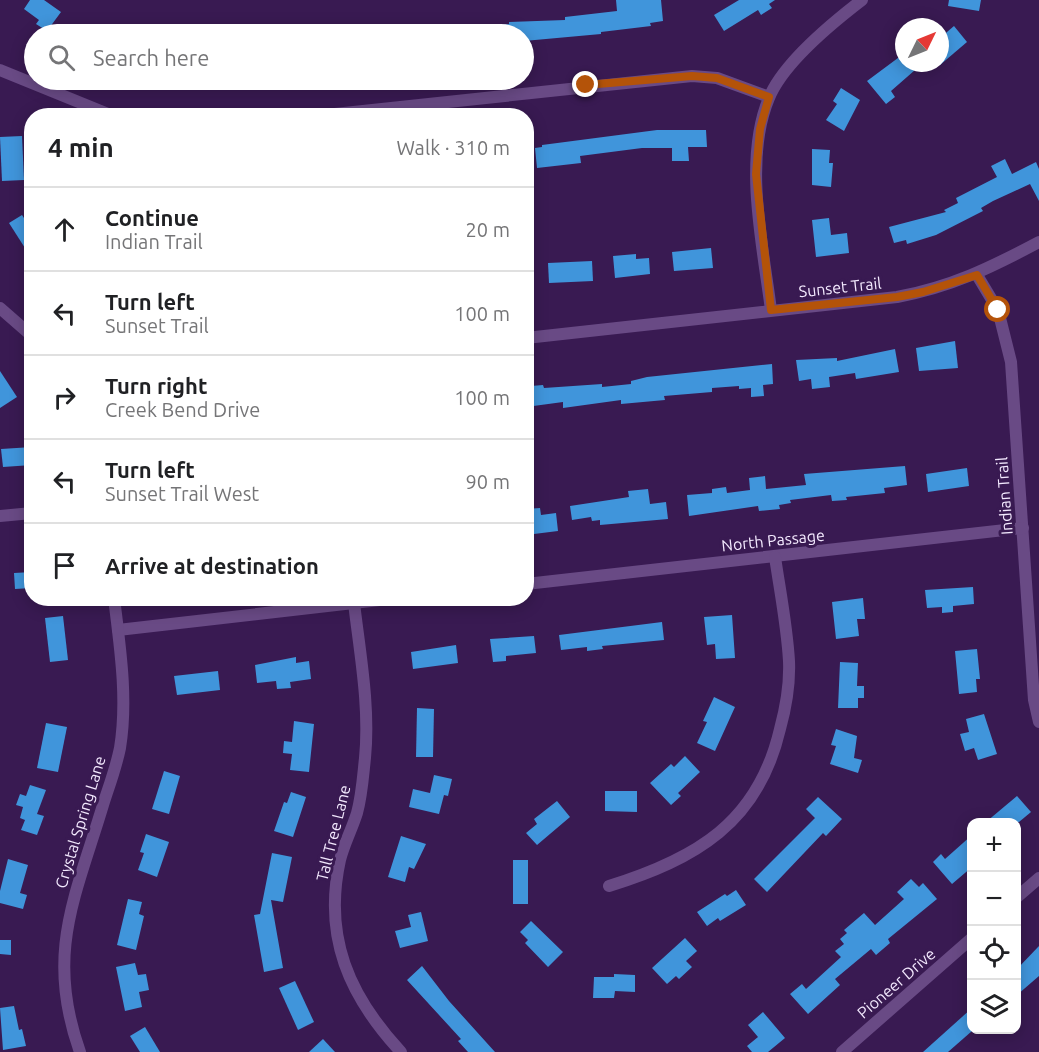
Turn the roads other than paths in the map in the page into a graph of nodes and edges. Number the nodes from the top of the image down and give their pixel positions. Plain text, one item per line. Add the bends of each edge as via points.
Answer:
1 (862, 0) edge
2 (0, 70) edge
3 (24, 80) edge
4 (49, 90) edge
5 (769, 97) junction
6 (93, 108) edge
7 (391, 108) edge
8 (1039, 242) edge
9 (977, 275) junction
10 (0, 308) edge
11 (771, 310) junction
12 (24, 329) edge
13 (534, 337) edge
14 (24, 514) edge
15 (0, 516) edge
16 (1023, 528) junction
17 (775, 557) junction
18 (534, 583) edge
19 (115, 606) edge
20 (328, 606) edge
21 (354, 606) edge
22 (118, 630) junction
23 (1039, 722) edge
24 (1039, 879) edge
25 (609, 886) dead end
26 (1021, 895) edge
27 (967, 942) edge
28 (80, 1052) edge
29 (401, 1052) edge
30 (842, 1052) edge

1 - 5 street via 816,38
2 - 3 street
4 - 6 street
5 - 7 street via 717,78 692,76
5 - 11 street via 760,129 756,174
8 - 9 street, Sunset Trail
9 - 11 street, Sunset Trail via 897,297
9 - 16 street, Indian Trail via 998,310 1011,362
10 - 12 street
11 - 13 street, Sunset Trail
14 - 15 street
16 - 17 street, North Passage
16 - 23 street, Indian Trail via 1034,700
17 - 18 street, North Passage
17 - 25 street via 789,661 788,688 778,738 760,782 741,812 705,844 653,873
19 - 22 street, Crystal Spring Lane
20 - 22 street
21 - 29 street, Tall Tree Lane via 366,707 366,747 357,812 335,887 337,933 356,994
22 - 28 street, Crystal Spring Lane via 123,690 120,748 71,905 63,955 66,1005
24 - 26 street
27 - 30 street, Pioneer Drive

